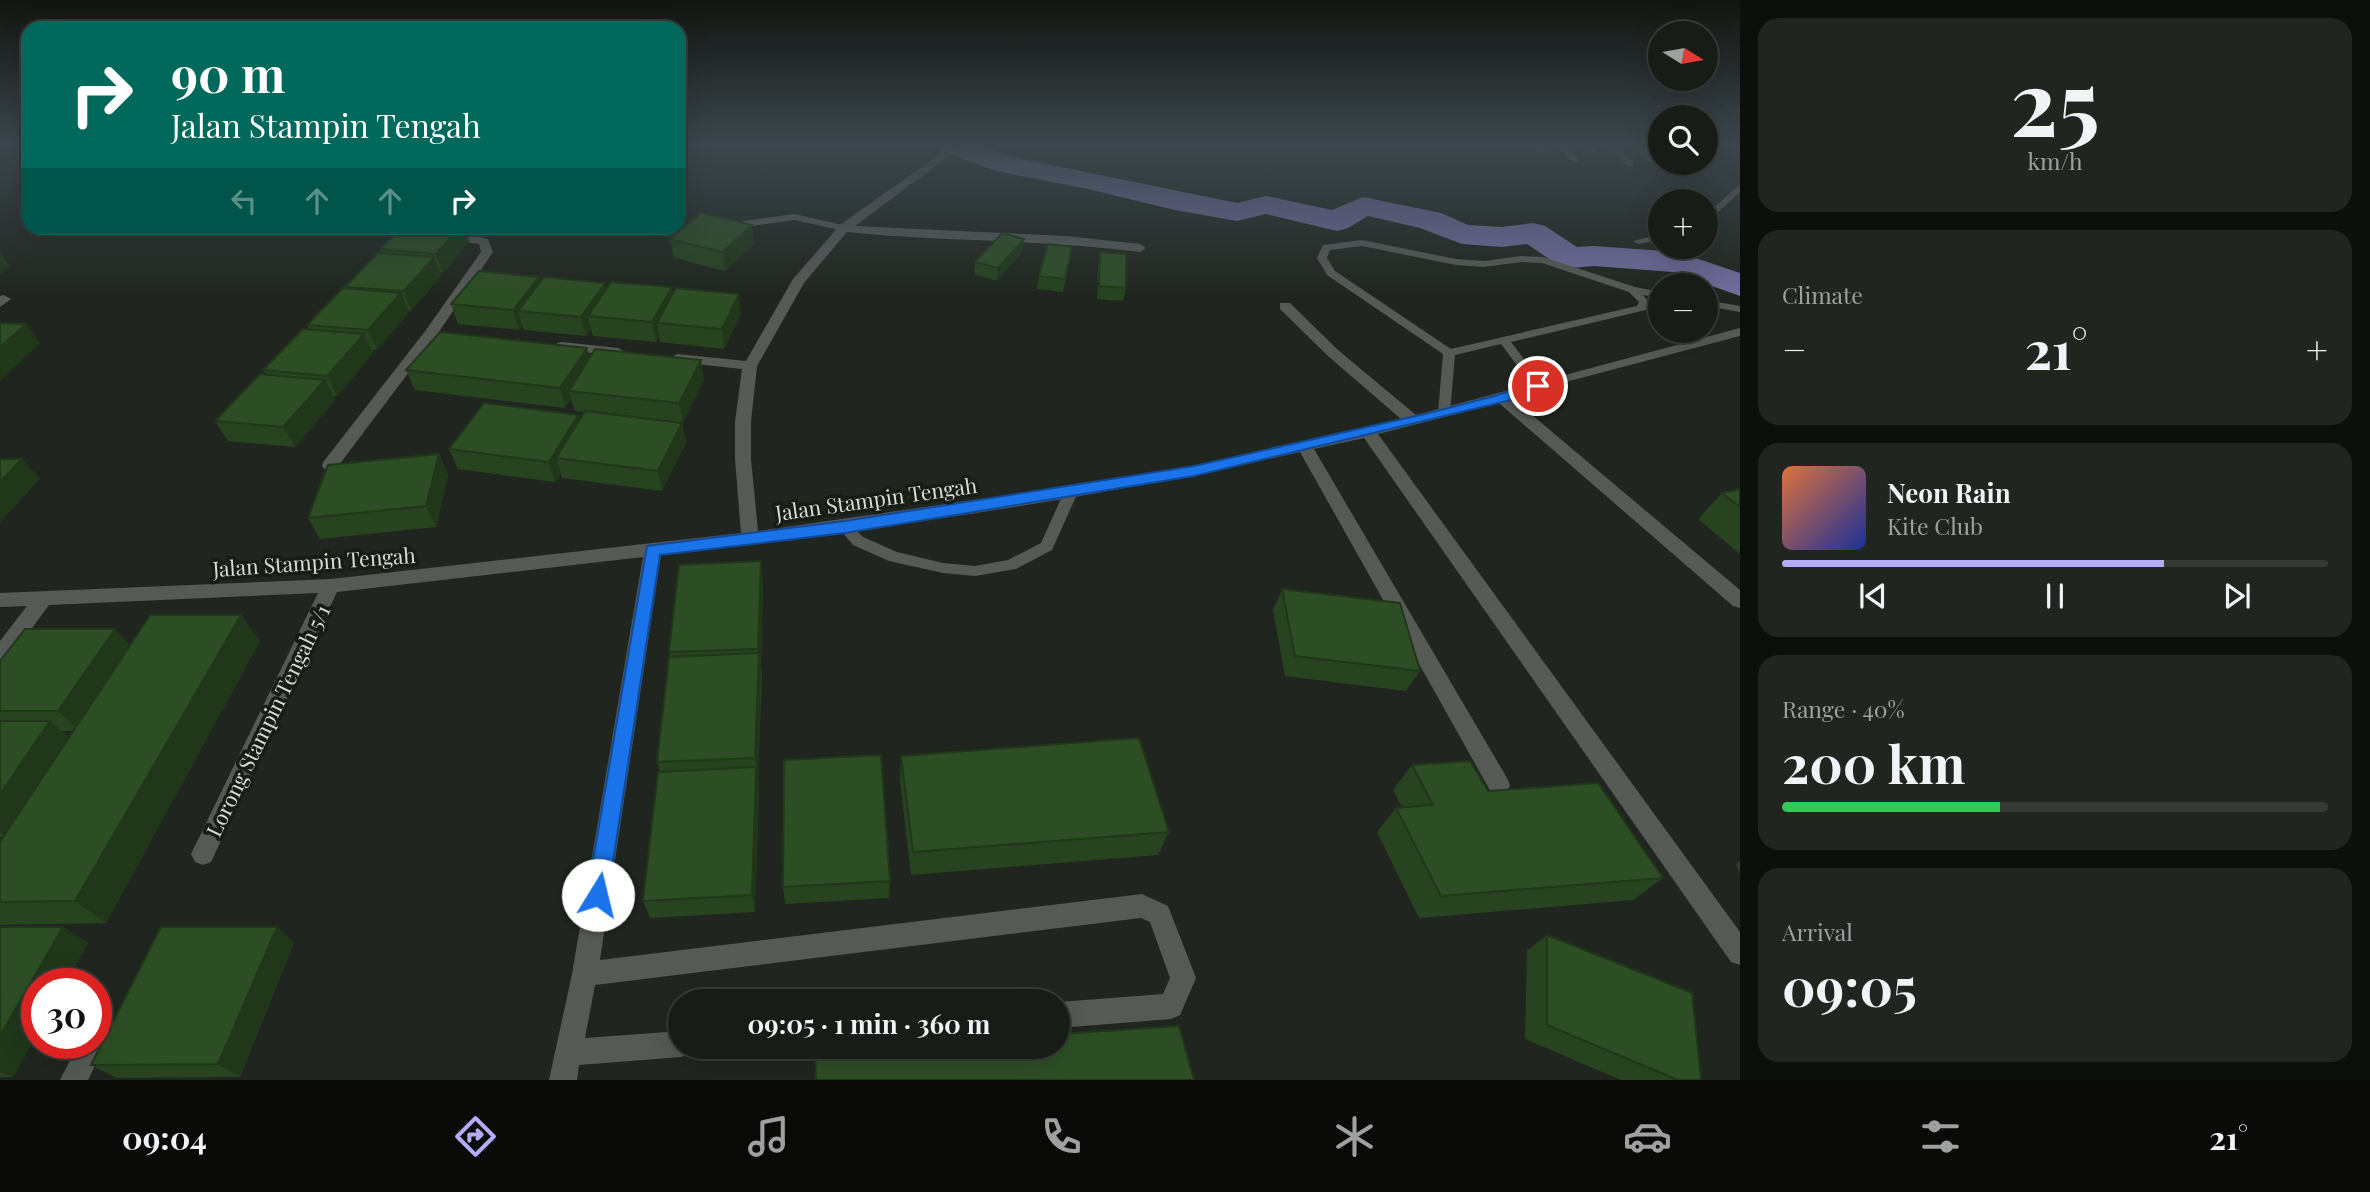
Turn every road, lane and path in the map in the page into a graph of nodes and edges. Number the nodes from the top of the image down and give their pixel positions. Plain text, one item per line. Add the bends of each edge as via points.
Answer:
1 (890, 194) edge
2 (1732, 194) edge
3 (1718, 208) edge
4 (744, 224) edge
5 (844, 228) junction
6 (435, 235) edge
7 (1648, 239) edge
8 (1638, 241) dead end
9 (1140, 248) dead end
10 (1633, 290) junction
11 (1648, 293) edge
12 (1718, 305) edge
13 (1285, 306) dead end
14 (1740, 309) edge
15 (1740, 331) edge
16 (1504, 340) junction
17 (542, 344) edge
18 (1449, 353) junction
19 (639, 354) edge
20 (667, 357) edge
21 (750, 366) junction
22 (1538, 386) junction
23 (1502, 398) junction
24 (1444, 413) junction
25 (1413, 421) junction
26 (1368, 432) junction
27 (1304, 446) junction
28 (330, 464) edge
29 (1071, 492) junction
30 (845, 527) junction
31 (750, 537) junction
32 (653, 550) junction
33 (331, 586) junction
34 (43, 599) junction
35 (0, 600) edge
36 (1740, 601) edge
37 (0, 656) edge
38 (1499, 785) dead end
39 (203, 854) dead end
40 (1740, 953) edge
41 (585, 974) junction
42 (1070, 1014) edge
43 (668, 1045) edge
44 (568, 1053) junction
45 (85, 1059) edge
46 (74, 1080) edge
47 (563, 1080) edge

1 - 5 street
2 - 3 lane
4 - 5 lane via 794,217
5 - 9 street via 900,235 1051,238
5 - 21 street via 798,282
6 - 28 street via 484,242 487,252 438,334
7 - 8 lane
10 - 11 lane
10 - 16 lane via 1644,302 1642,308
10 - 18 lane via 1543,260 1484,264 1362,243 1326,247 1322,258 1331,273
12 - 14 lane
13 - 25 street
15 - 22 street, Jalan Stampin Tengah
16 - 18 lane
16 - 22 lane
17 - 19 street
18 - 24 lane
20 - 21 street
21 - 31 street via 743,434
22 - 23 street, Jalan Stampin Tengah
23 - 24 street, Jalan Stampin Tengah
23 - 36 street
24 - 25 street, Jalan Stampin Tengah
25 - 26 street, Jalan Stampin Tengah
26 - 27 street, Jalan Stampin Tengah
26 - 40 street
27 - 29 street, Jalan Stampin Tengah
27 - 38 street
29 - 30 street, Jalan Stampin Tengah
29 - 30 lane via 1047,546 1012,565 975,571 894,556 858,541
30 - 31 street, Jalan Stampin Tengah
31 - 32 street, Jalan Stampin Tengah
32 - 33 street, Jalan Stampin Tengah
32 - 41 street
33 - 34 street, Jalan Stampin Tengah
33 - 39 street, Lorong Stampin Tengah 5/1
34 - 35 street, Jalan Stampin Tengah
34 - 37 street
41 - 42 street via 1142,906 1159,914 1183,978 1171,1006
41 - 44 street
43 - 44 street
44 - 47 street
45 - 46 street

